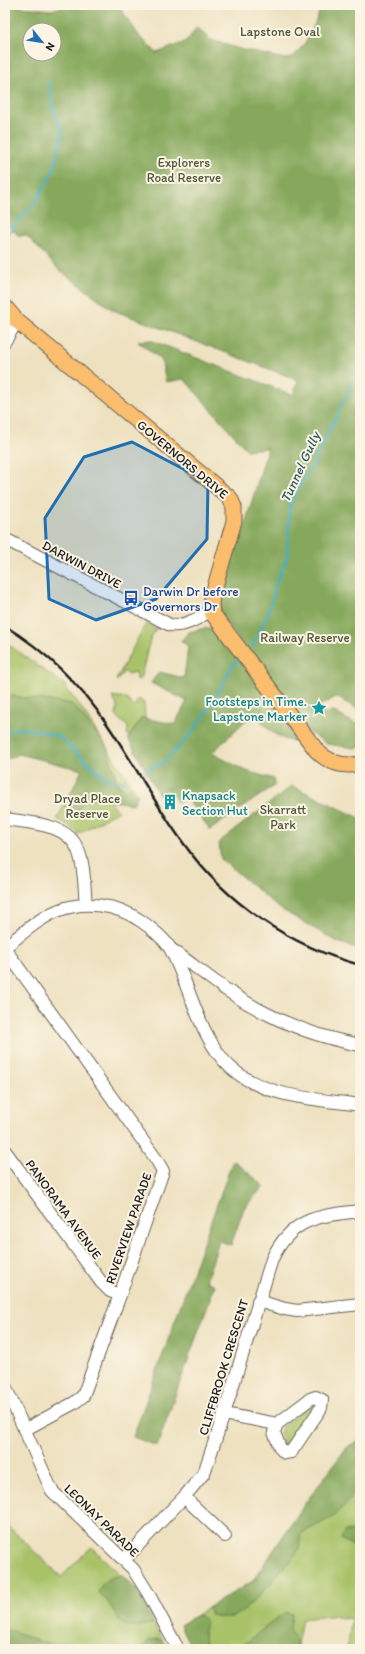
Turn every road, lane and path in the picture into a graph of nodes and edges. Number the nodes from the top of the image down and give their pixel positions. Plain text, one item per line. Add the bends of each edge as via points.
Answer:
1 (5, 308) edge
2 (17, 321) junction
3 (5, 341) edge
4 (5, 539) edge
5 (211, 610) junction
6 (360, 764) edge
7 (5, 819) edge
8 (86, 904) junction
9 (5, 948) edge
10 (171, 949) junction
11 (195, 966) junction
12 (182, 976) junction
13 (360, 1045) edge
14 (360, 1105) edge
15 (5, 1151) edge
16 (360, 1211) edge
17 (120, 1295) junction
18 (258, 1301) junction
19 (360, 1304) edge
20 (5, 1386) edge
21 (224, 1414) junction
22 (277, 1424) junction
23 (24, 1430) junction
24 (184, 1497) junction
25 (225, 1536) dead end
26 (124, 1560) junction
27 (178, 1649) edge

1 - 2 main road, GOVERNORS DRIVE
2 - 3 street
2 - 5 main road, GOVERNORS DRIVE via 230,498 235,511 234,521 212,597
4 - 5 street, DARWIN DRIVE via 170,625 192,621
5 - 6 main road via 319,753 341,764
7 - 8 street via 51,827 71,840 77,847 81,860
8 - 9 street via 57,911 42,919
8 - 10 street via 107,906 135,917 153,930
9 - 17 street, RIVERVIEW PARADE via 163,1171
10 - 11 street
10 - 12 street
11 - 12 street
11 - 13 street via 233,994 277,1018 314,1034
12 - 14 street via 214,1046 225,1062 245,1079 274,1091
15 - 17 street, PANORAMA AVENUE via 100,1282 110,1291
16 - 18 street, CLIFFBROOK CRESCENT via 315,1217 294,1229 275,1253
17 - 23 street, RIVERVIEW PARADE via 83,1396
18 - 19 street via 297,1311
18 - 21 street, CLIFFBROOK CRESCENT
20 - 23 street, LEONAY PARADE
21 - 22 street
21 - 24 street, CLIFFBROOK CRESCENT via 207,1467
22 - 22 street via 310,1399 316,1397 322,1400 321,1408 291,1452 284,1453 280,1448 274,1432
23 - 26 street, LEONAY PARADE via 55,1495
24 - 25 street
24 - 26 street, CLIFFBROOK CRESCENT
26 - 27 street, LEONAY PARADE via 138,1576

